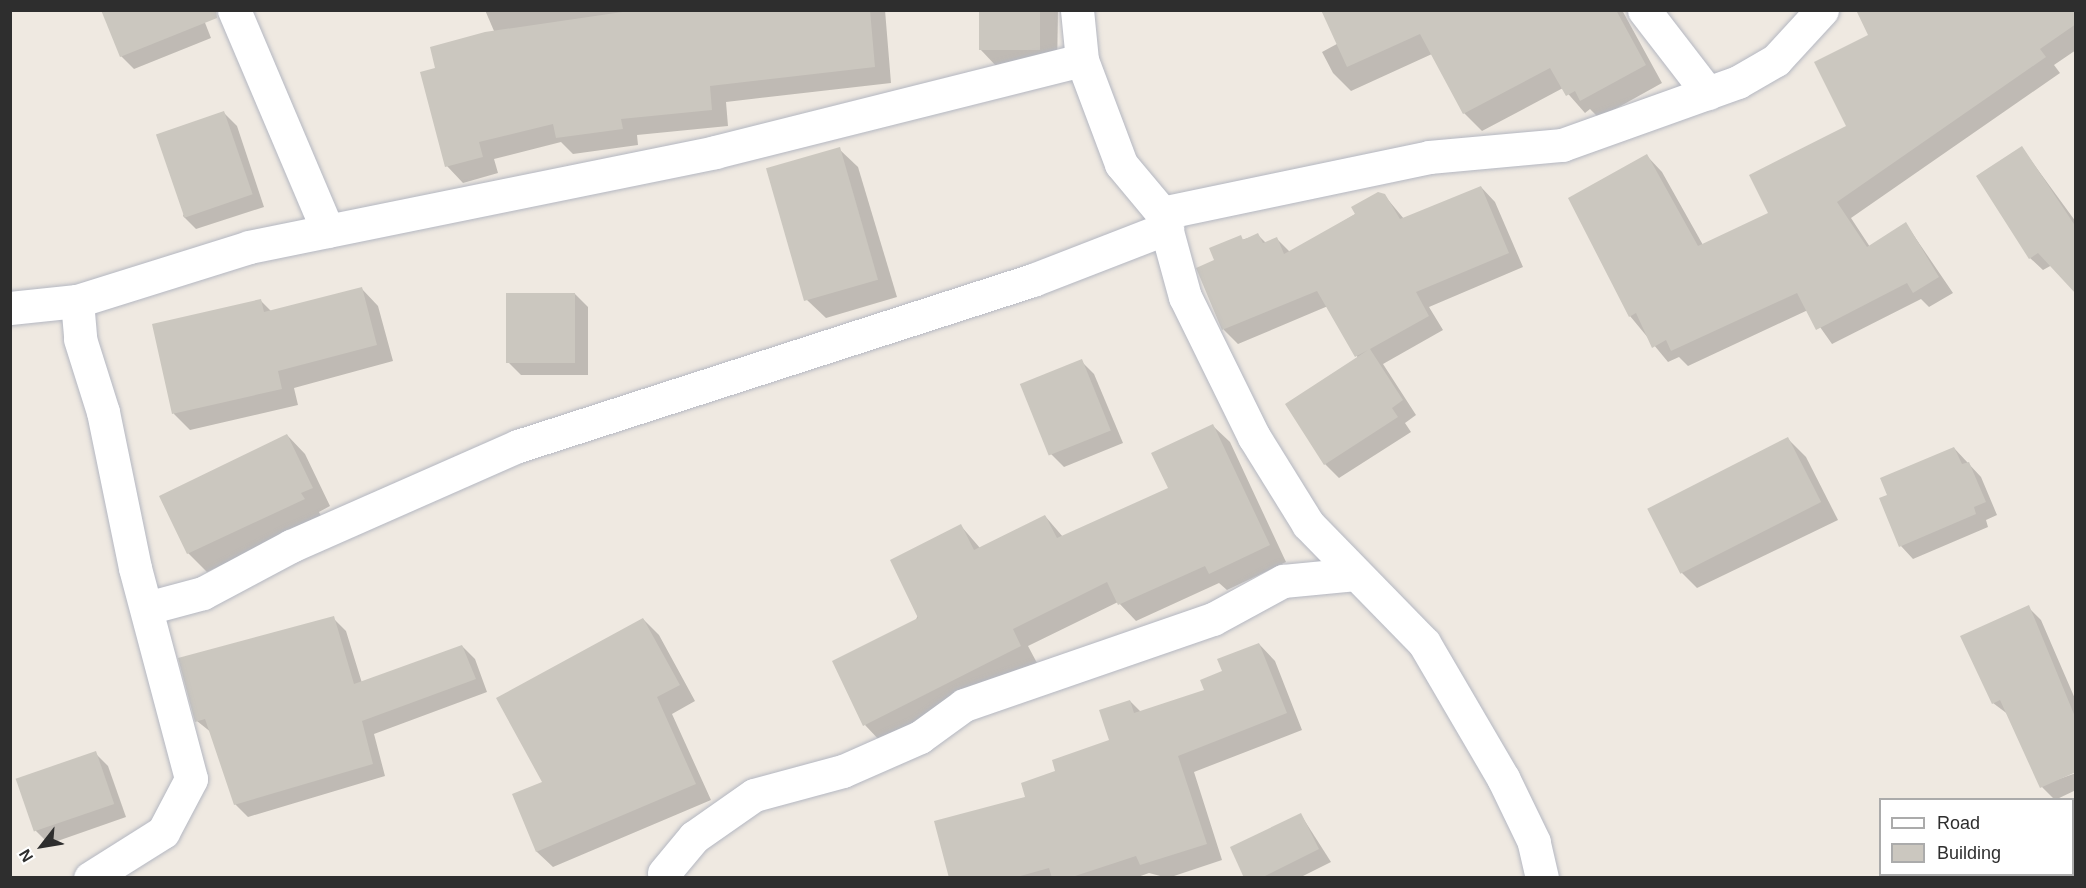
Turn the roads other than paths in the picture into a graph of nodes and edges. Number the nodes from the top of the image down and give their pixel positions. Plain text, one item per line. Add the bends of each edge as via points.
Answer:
1 (234, 10) edge
2 (1077, 10) edge
3 (1644, 10) edge
4 (1822, 10) edge
5 (1082, 60) junction
6 (1708, 93) junction
7 (1165, 221) junction
8 (328, 231) junction
9 (77, 301) junction
10 (10, 308) edge
11 (1356, 574) junction
12 (147, 609) junction
13 (664, 873) dead end
14 (90, 878) edge
15 (1542, 878) edge

1 - 8 street
2 - 5 street
3 - 6 street
4 - 6 street via 1776,60
5 - 7 street via 1121,164
5 - 8 street via 715,152
6 - 7 street via 1562,145 1429,157
7 - 11 street via 1185,297 1254,437 1308,524
7 - 12 street via 1033,280 518,446 291,546 203,593
8 - 9 street via 249,247
9 - 10 street
9 - 12 street via 80,339 103,412
11 - 13 street via 1283,581 1213,619 964,705 920,737 843,771 754,795 694,837
11 - 15 street via 1424,643 1503,778 1534,842
12 - 14 street via 191,779 163,832

